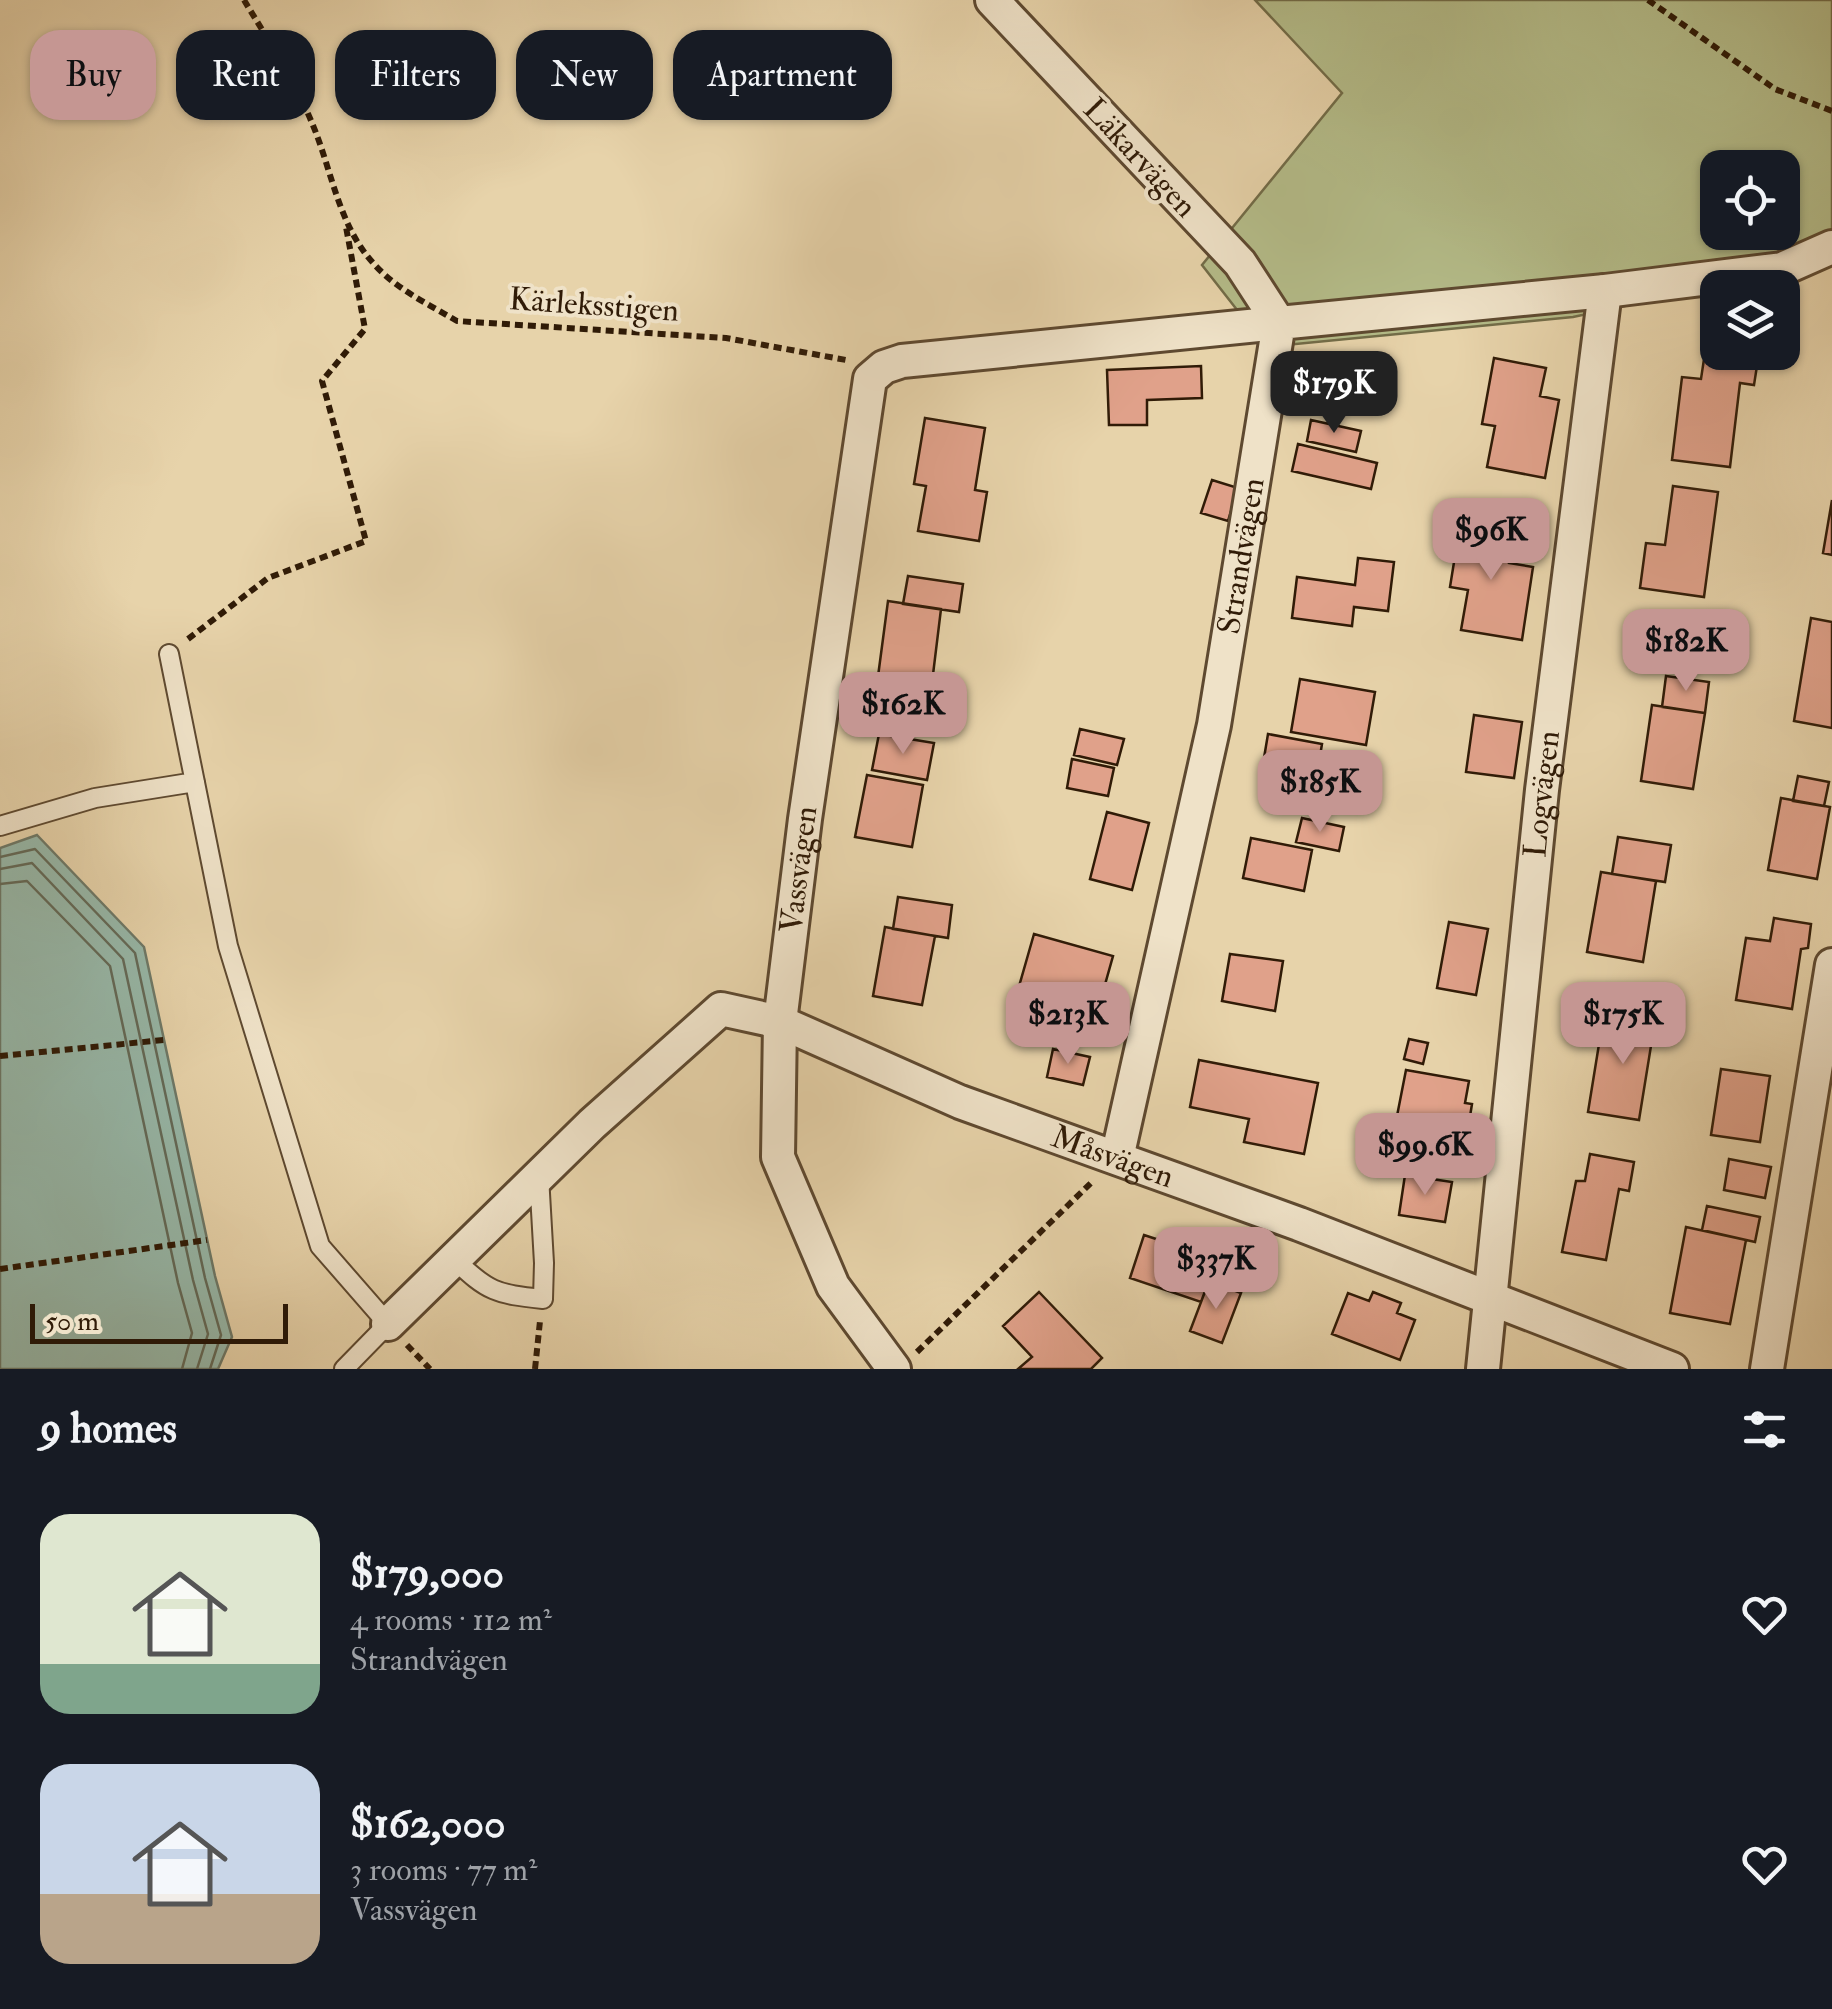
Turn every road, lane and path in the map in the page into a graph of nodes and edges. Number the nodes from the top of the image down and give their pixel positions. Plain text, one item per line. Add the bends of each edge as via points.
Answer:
1 (244, 0) edge
2 (992, 0) edge
3 (1648, 0) edge
4 (1832, 111) edge
5 (344, 216) junction
6 (1832, 247) edge
7 (1606, 291) junction
8 (1279, 323) junction
9 (884, 367) junction
10 (169, 654) joint
11 (195, 782) junction
12 (0, 826) edge
13 (1832, 965) edge
14 (780, 1022) junction
15 (164, 1040) dead end
16 (0, 1056) edge
17 (1117, 1158) junction
18 (539, 1176) junction
19 (207, 1240) dead end
20 (454, 1259) junction
21 (0, 1269) edge
22 (1488, 1298) junction
23 (542, 1299) junction
24 (388, 1324) junction
25 (903, 1362) edge
26 (344, 1369) edge
27 (536, 1369) edge
28 (1483, 1369) edge
29 (1672, 1369) edge
30 (1767, 1369) edge

1 - 5 path, Kärleksstigen via 312,122
2 - 8 street, Läkarvägen via 1240,263
3 - 4 path via 1775,89
5 - 9 path, Kärleksstigen via 392,282 457,321 726,338
5 - 10 path, Kärleksstigen via 365,329 322,381 366,541 268,578
6 - 7 street via 1782,268
7 - 8 street
7 - 22 street, Logvägen via 1542,790
8 - 9 street
8 - 17 street, Strandvägen via 1214,726
9 - 14 street, Vassvägen via 870,379
10 - 11 lane
11 - 12 lane via 95,798
11 - 24 lane via 228,946 320,1246
13 - 30 street
14 - 17 street, Måsvägen via 960,1102
14 - 18 street via 721,1009
14 - 25 street, Vassvägen via 778,1157 834,1286
15 - 16 path
17 - 22 street, Måsvägen
17 - 25 path
18 - 20 street
18 - 23 lane
19 - 21 path
20 - 23 lane via 500,1294
20 - 24 street
22 - 28 street, Logvägen
22 - 29 street, Måsvägen
23 - 27 path
24 - 26 lane

